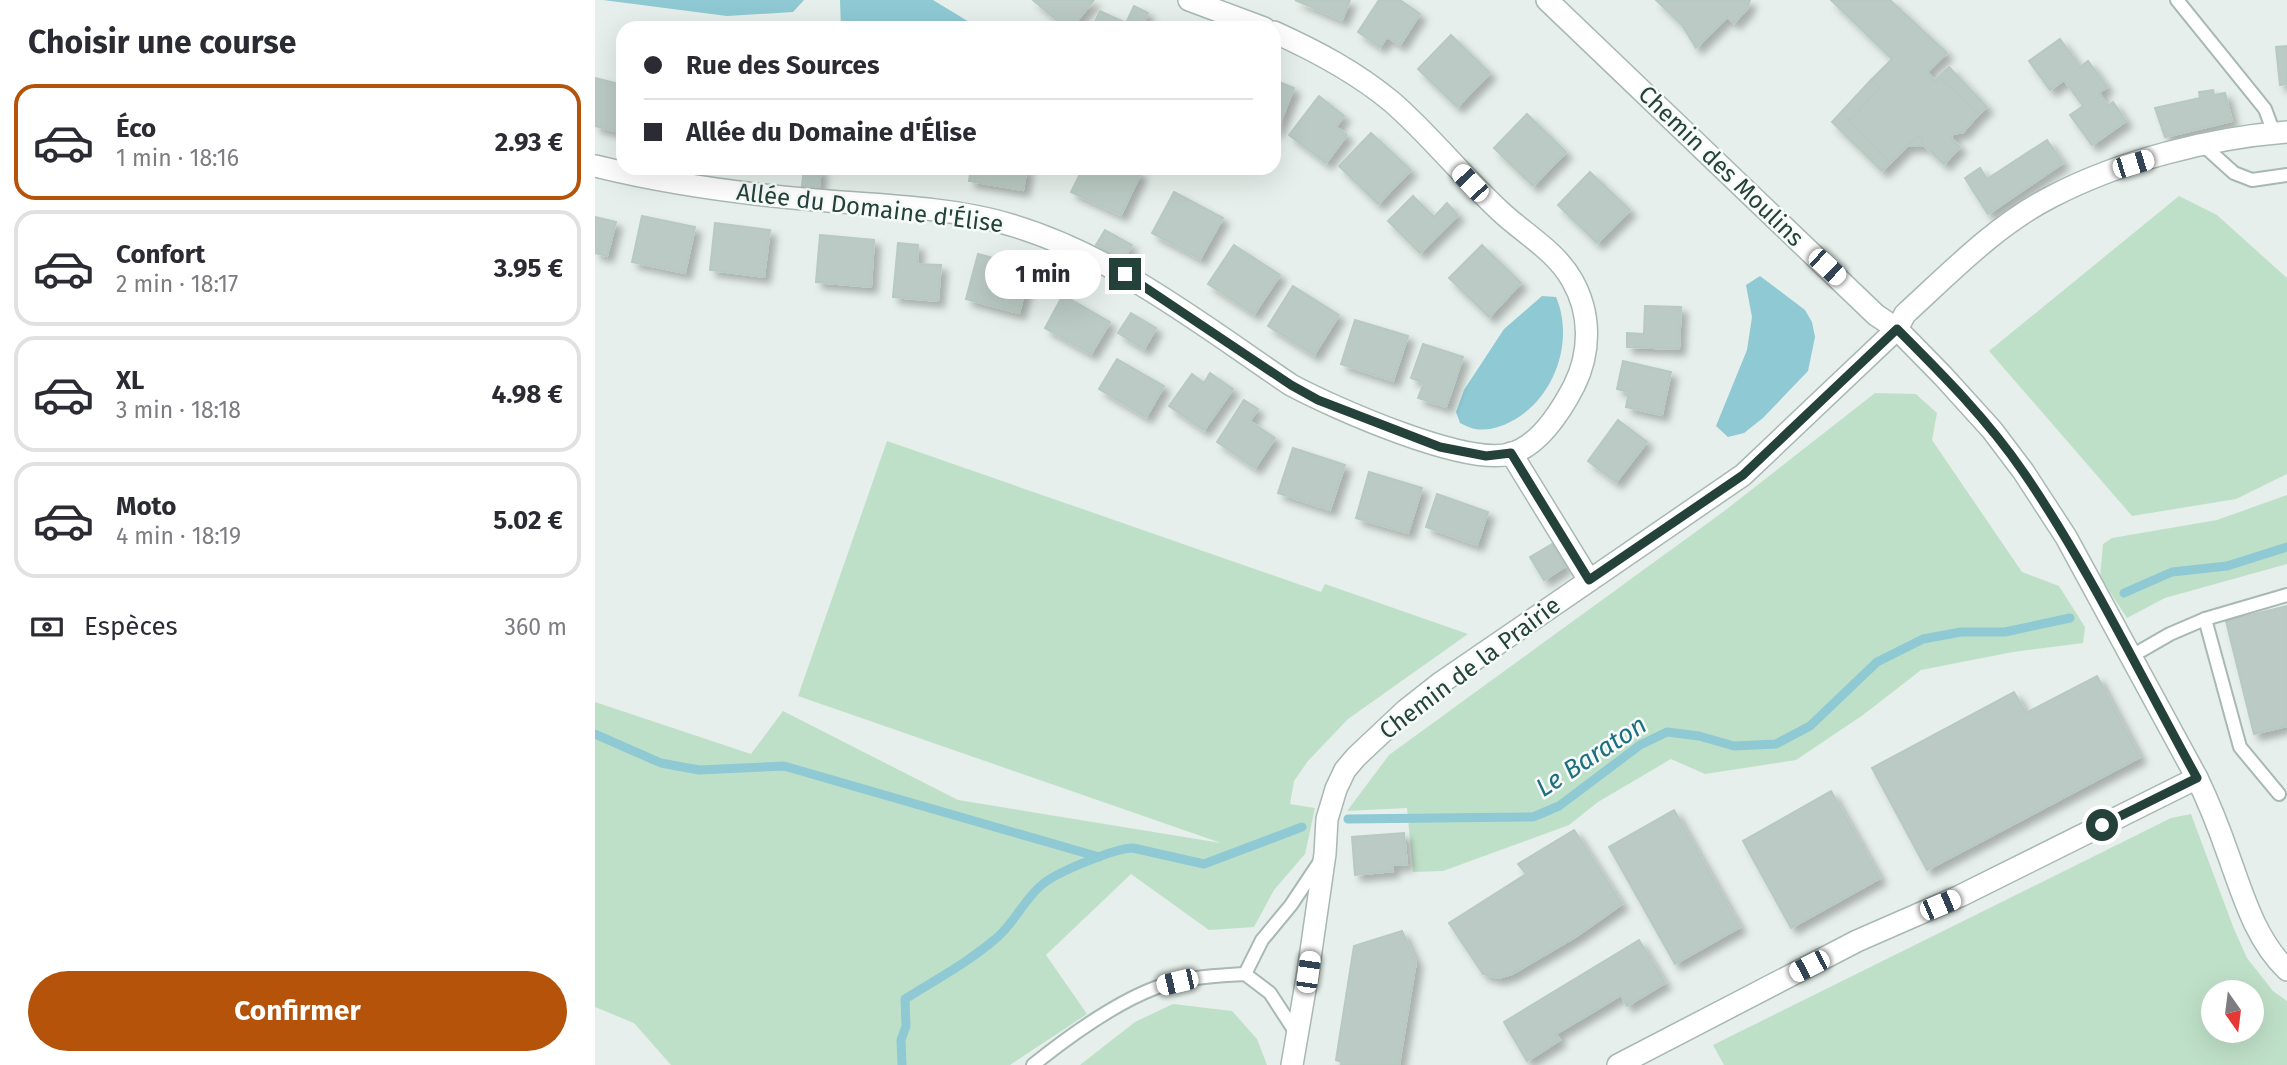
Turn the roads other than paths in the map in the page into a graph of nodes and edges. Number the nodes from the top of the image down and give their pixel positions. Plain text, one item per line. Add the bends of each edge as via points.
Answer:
1 (1189, 0) edge
2 (1547, 0) edge
3 (2178, 0) edge
4 (1245, 21) edge
5 (1281, 36) edge
6 (2281, 133) edge
7 (2203, 145) junction
8 (595, 166) edge
9 (616, 171) edge
10 (637, 175) edge
11 (2287, 175) edge
12 (1897, 329) junction
13 (1511, 453) junction
14 (1589, 580) junction
15 (2287, 595) edge
16 (2205, 619) junction
17 (2130, 657) junction
18 (2197, 778) junction
19 (2279, 794) dead end
20 (1325, 854) junction
21 (2287, 970) edge
22 (1245, 974) junction
23 (1296, 1033) junction
24 (1033, 1065) edge
25 (1291, 1065) edge
26 (1618, 1065) edge

1 - 4 street
2 - 12 street, Chemin des Moulins via 1876,315
3 - 6 lane
5 - 13 street via 1324,56 1392,102 1502,214 1560,262 1572,281 1587,328 1586,354 1564,405 1541,432
6 - 7 street, Chemin de la Prairie
7 - 11 lane via 2234,173 2252,180
7 - 12 street, Chemin de la Prairie via 2108,172 2050,197 1973,253 1905,314
8 - 9 street, Allée du Domaine d'Élise
10 - 13 street, Allée du Domaine d'Élise via 692,187 888,205 1009,224 1125,274 1318,400 1440,447 1486,456
12 - 14 street, Chemin de la Prairie via 1743,475
12 - 17 street, Chemin des Moulins via 2023,471 2066,537
13 - 14 street
14 - 20 street, Chemin de la Prairie via 1439,684 1356,757 1330,807
15 - 16 lane
16 - 17 lane
16 - 19 lane via 2240,747
17 - 18 street, Chemin des Moulins
18 - 21 street, Chemin des Moulins via 2252,918 2273,956
18 - 26 street via 1961,896 1857,941
20 - 22 lane via 1262,940
20 - 23 street, Chemin de la Prairie
22 - 23 lane via 1270,993
22 - 24 lane via 1198,977 1156,987 1121,1005
23 - 25 street, Chemin de la Prairie

